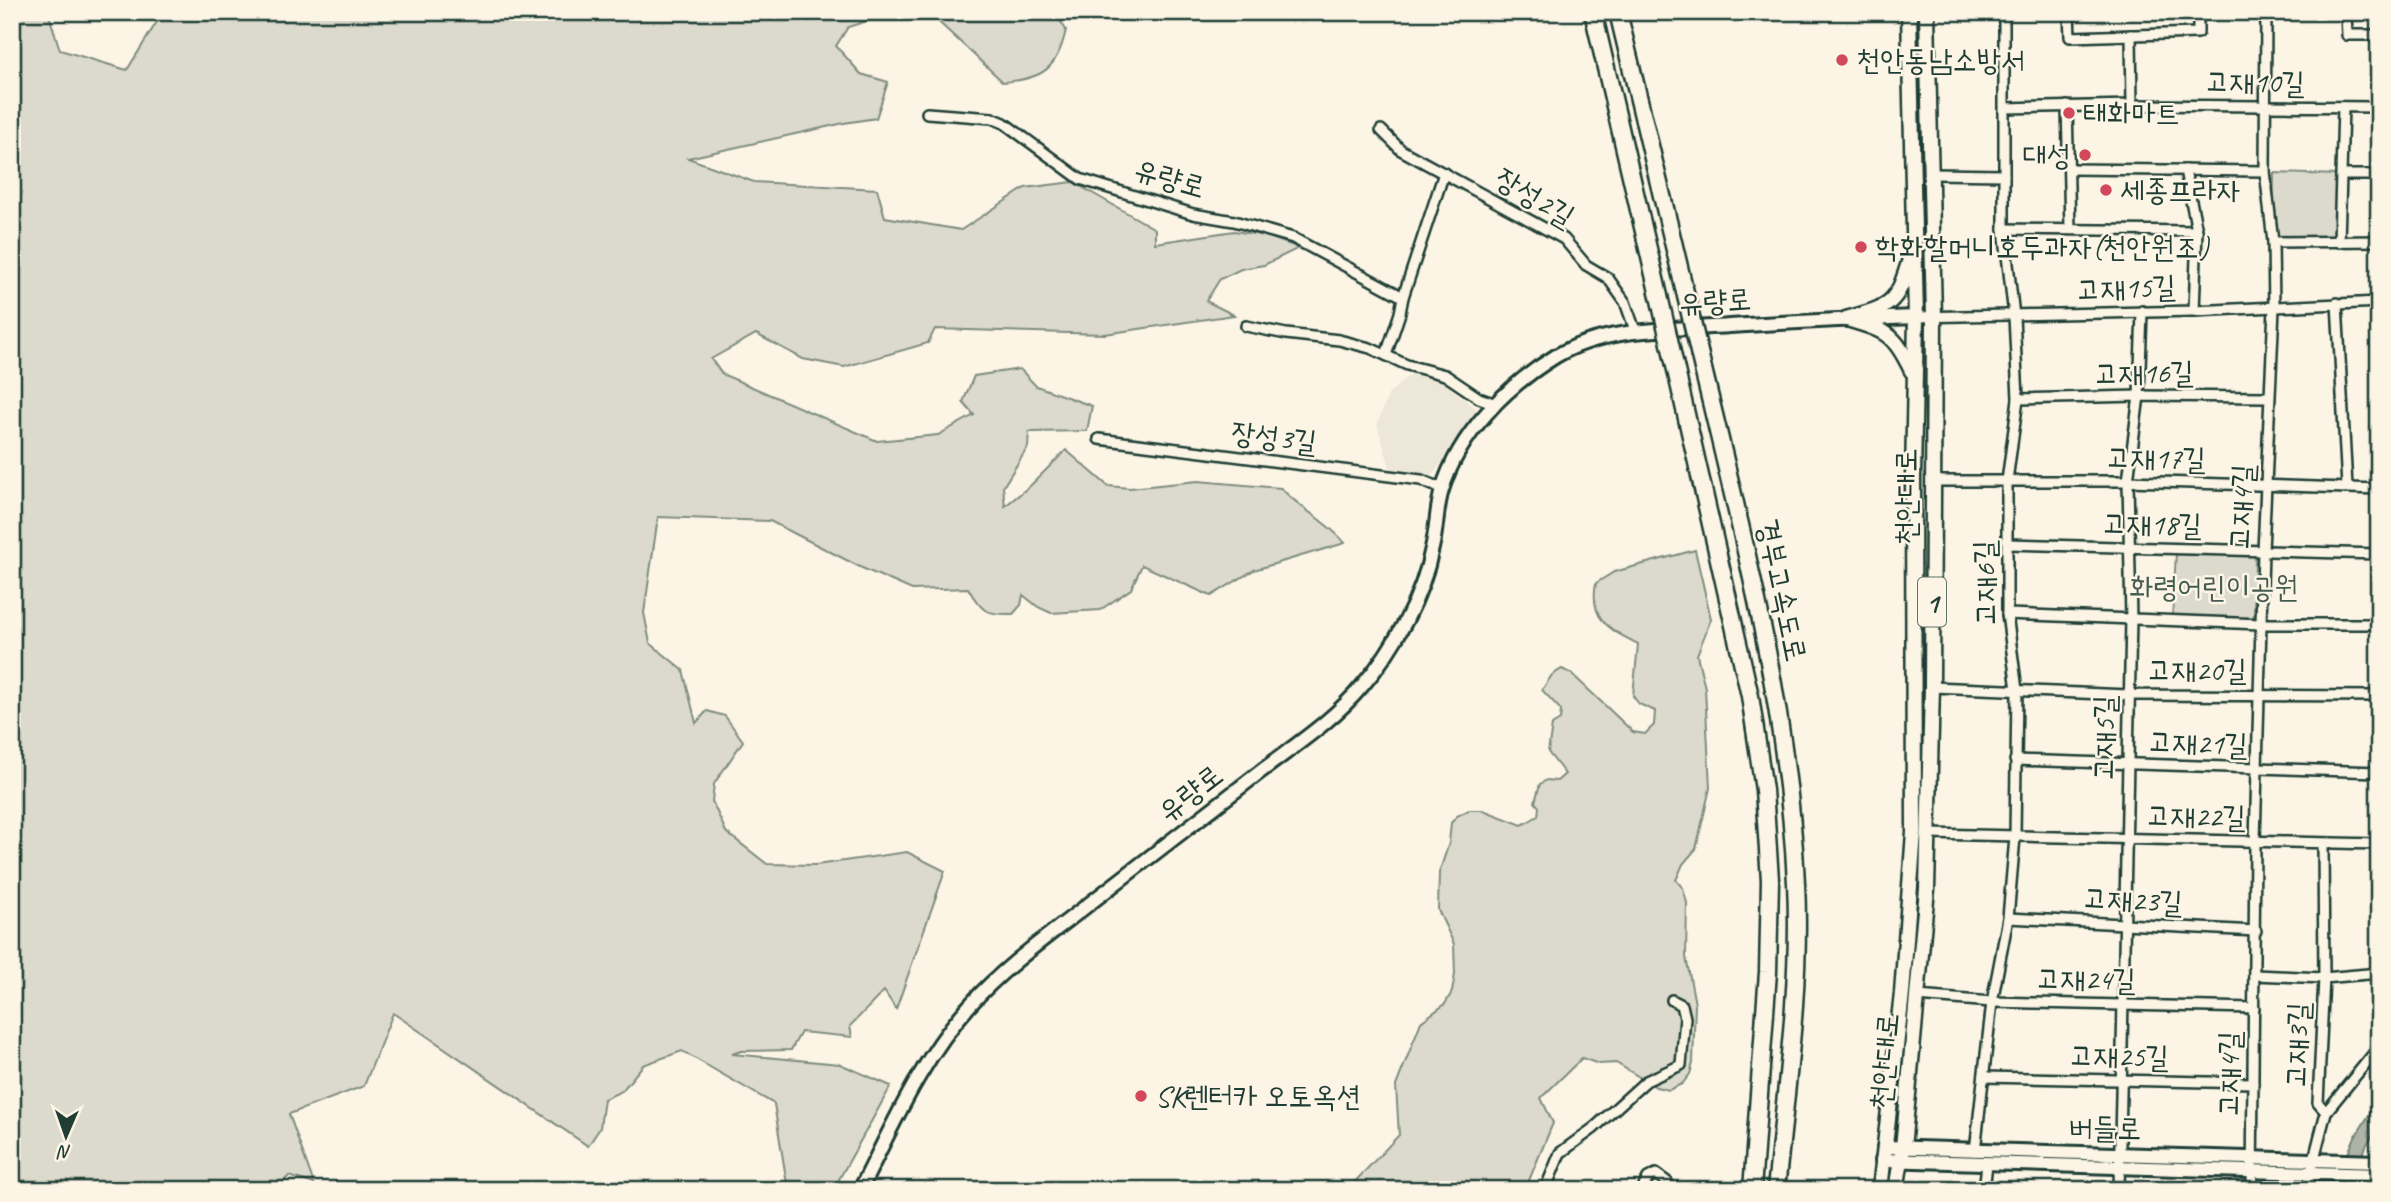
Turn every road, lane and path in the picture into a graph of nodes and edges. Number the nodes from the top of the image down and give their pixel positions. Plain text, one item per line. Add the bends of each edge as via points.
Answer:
1 (1593, 12) edge
2 (1618, 12) edge
3 (1909, 12) edge
4 (1927, 12) edge
5 (2004, 12) edge
6 (2069, 12) edge
7 (2198, 12) edge
8 (2266, 12) edge
9 (2346, 12) edge
10 (2131, 35) junction
11 (2379, 35) edge
12 (2132, 105) junction
13 (2067, 106) junction
14 (2266, 106) junction
15 (2005, 107) junction
16 (2343, 107) junction
17 (2379, 107) edge
18 (927, 113) dead end
19 (1381, 130) dead end
20 (2070, 169) junction
21 (2185, 170) junction
22 (2266, 170) junction
23 (1444, 173) junction
24 (1932, 174) junction
25 (2004, 175) junction
26 (2342, 175) junction
27 (2379, 175) edge
28 (2004, 229) junction
29 (2070, 229) junction
30 (2197, 231) junction
31 (2379, 241) edge
32 (1914, 242) junction
33 (2273, 242) junction
34 (2339, 242) junction
35 (1403, 297) junction
36 (2379, 302) edge
37 (2337, 303) junction
38 (2274, 308) junction
39 (2142, 311) junction
40 (2194, 311) junction
41 (2014, 316) junction
42 (1916, 317) junction
43 (1934, 317) junction
44 (1846, 319) junction
45 (1246, 326) dead end
46 (1636, 332) junction
47 (1386, 355) junction
48 (1914, 376) junction
49 (2139, 396) junction
50 (2269, 397) junction
51 (2018, 399) junction
52 (1496, 404) junction
53 (1099, 439) dead end
54 (1932, 481) junction
55 (2007, 481) junction
56 (2128, 481) junction
57 (2267, 486) junction
58 (2347, 487) junction
59 (1442, 489) junction
60 (2379, 489) edge
61 (2008, 544) junction
62 (2128, 548) junction
63 (2263, 551) junction
64 (2379, 554) edge
65 (2007, 614) junction
66 (2131, 620) junction
67 (2261, 624) junction
68 (2379, 624) edge
69 (1932, 687) junction
70 (2017, 690) junction
71 (2129, 695) junction
72 (2260, 695) junction
73 (2379, 696) edge
74 (2015, 760) junction
75 (2128, 765) junction
76 (2258, 770) junction
77 (2379, 772) edge
78 (1928, 834) junction
79 (2015, 837) junction
80 (2127, 839) junction
81 (2255, 842) junction
82 (2323, 844) junction
83 (2379, 844) edge
84 (2008, 918) junction
85 (2124, 924) junction
86 (2256, 931) junction
87 (2379, 973) edge
88 (2255, 975) junction
89 (2324, 978) junction
90 (1917, 996) junction
91 (1672, 1000) dead end
92 (1992, 1002) junction
93 (2121, 1004) junction
94 (2254, 1008) junction
95 (2379, 1047) edge
96 (1984, 1077) junction
97 (2121, 1081) junction
98 (2253, 1083) junction
99 (2326, 1112) junction
100 (1975, 1151) junction
101 (1884, 1153) junction
102 (1901, 1154) junction
103 (2318, 1160) junction
104 (2120, 1161) junction
105 (2379, 1162) edge
106 (1987, 1164) junction
107 (2252, 1165) junction
108 (2315, 1173) junction
109 (2378, 1182) edge
110 (859, 1190) edge
111 (1545, 1190) edge
112 (1642, 1190) edge
113 (1671, 1190) edge
114 (1752, 1190) edge
115 (1776, 1190) edge
116 (1880, 1190) edge
117 (1896, 1190) edge
118 (1984, 1190) edge
119 (2119, 1190) edge
120 (2252, 1190) edge
121 (2306, 1190) edge

1 - 114 highway, 경부고속도로, bridge via 1750,696 1764,790 1770,880 1768,972
2 - 115 highway, 경부고속도로, bridge via 1747,556 1791,797 1795,960
3 - 32 main road, 천안대로 / 1
4 - 24 main road, 천안대로 / 1
5 - 15 street, 고재6길
6 - 10 street via 2070,37
7 - 10 street via 2198,33
8 - 14 street, 고재4길
9 - 11 street via 2347,35
10 - 12 street
12 - 13 street, 고재10길
12 - 14 street, 고재10길
13 - 15 street, 고재10길
13 - 20 street
14 - 16 street, 고재10길
14 - 22 street, 고재4길
15 - 25 street, 고재6길
16 - 17 street, 고재10길
16 - 26 street
18 - 35 street, 유량로 via 992,118 1080,179 1193,214 1293,238
19 - 23 street, 장성2길 via 1401,150
20 - 21 street
20 - 29 street
21 - 22 street
21 - 30 street
22 - 33 street, 고재4길
23 - 35 street
23 - 46 street, 장성2길 via 1564,239 1586,265 1608,278 1625,302
24 - 25 street
24 - 43 main road, 천안대로 / 1
25 - 28 street, 고재6길
26 - 27 street
26 - 34 street
28 - 29 street
28 - 41 street, 고재6길
29 - 30 street
30 - 40 street
31 - 34 street
32 - 42 main road, 천안대로 / 1
32 - 44 main road via 1902,288 1887,305
33 - 34 street
33 - 38 street, 고재4길
35 - 47 street
36 - 37 street, 고재15길
37 - 38 street, 고재15길
37 - 58 street
38 - 40 street, 고재15길
38 - 50 street, 고재4길
39 - 40 street, 고재15길
39 - 41 street, 고재15길
39 - 49 street, 고재5길
41 - 43 street, 고재15길
41 - 51 street, 고재6길
42 - 43 street, 고재15길
42 - 44 street, 유량로
42 - 48 main road, 천안대로 / 1
43 - 54 main road, 천안대로 / 1
44 - 46 street, 유량로
44 - 48 main road via 1887,333 1902,349
45 - 47 street via 1339,340
46 - 52 street, 유량로 via 1593,341 1558,355
47 - 52 street via 1407,366 1444,375
48 - 101 main road, 천안대로 / 1 via 1914,832
49 - 50 street, 고재16길
49 - 51 street, 고재16길
49 - 56 street, 고재5길
50 - 57 street, 고재4길
51 - 55 street, 고재6길
52 - 59 street, 유량로 via 1471,433
53 - 59 street, 장성3길 via 1421,480
54 - 55 street, 고재17길
54 - 69 main road, 천안대로 / 1
55 - 56 street, 고재17길
55 - 61 street, 고재6길
56 - 57 street, 고재17길
56 - 62 street, 고재5길
57 - 58 street, 고재17길
57 - 63 street, 고재4길
58 - 60 street, 고재17길
59 - 110 street, 유량로 via 1423,585 1362,687 971,1003 916,1080
61 - 62 street, 고재18길
61 - 65 street, 고재6길
62 - 63 street, 고재18길
62 - 66 street, 고재5길
63 - 64 street, 고재18길
63 - 67 street, 고재4길
65 - 66 street
65 - 70 street, 고재6길
66 - 67 street
66 - 71 street, 고재5길
67 - 68 street
67 - 72 street, 고재4길
69 - 70 street, 고재20길
69 - 78 main road, 천안대로 / 1
70 - 71 street, 고재20길
70 - 74 street, 고재6길
71 - 72 street, 고재20길
71 - 75 street, 고재5길
72 - 73 street, 고재20길
72 - 76 street, 고재4길
74 - 75 street, 고재21길
74 - 79 street, 고재6길
75 - 76 street, 고재21길
75 - 80 street, 고재5길
76 - 77 street, 고재21길
76 - 81 street, 고재4길
78 - 79 street, 고재22길
78 - 90 main road, 천안대로 / 1
79 - 80 street, 고재22길
79 - 84 street, 고재6길
80 - 81 street, 고재22길
80 - 85 street, 고재5길
81 - 82 street, 고재22길
81 - 86 street, 고재4길
82 - 83 street, 고재22길
82 - 89 street, 고재3길
84 - 85 street, 고재23길
84 - 92 street, 고재6길
85 - 86 street, 고재23길
85 - 93 street, 고재5길
86 - 88 street, 고재4길
87 - 89 street
88 - 89 street, 고재3길
88 - 94 street, 고재4길
89 - 99 street, 고재3길 via 2319,1103
90 - 92 street, 고재24길
90 - 102 main road, 천안대로 / 1
91 - 111 street via 1682,1005 1685,1018 1681,1065 1646,1081 1560,1153
92 - 93 street, 고재24길
92 - 96 street, 고재6길
93 - 94 street, 고재24길
93 - 97 street, 고재5길
94 - 98 street, 고재4길
95 - 99 street
96 - 97 street, 고재25길
96 - 100 street, 고재6길
97 - 98 street, 고재25길
97 - 104 street, 고재5길
98 - 107 street, 고재4길
99 - 103 street
100 - 102 street, 버들로
100 - 104 street, 버들로
101 - 102 street, 버들로
101 - 116 main road, 천안대로 / 1
102 - 106 street, 버들로
102 - 117 main road, 천안대로 / 1
103 - 105 street, 버들로
103 - 107 street, 버들로
103 - 108 street
104 - 106 street, 버들로
104 - 107 street, 버들로
104 - 119 street, 고재5길
106 - 118 street
107 - 108 street, 버들로
107 - 120 street, 고재4길
108 - 109 street, 버들로
108 - 121 street
112 - 113 street via 1656,1174

